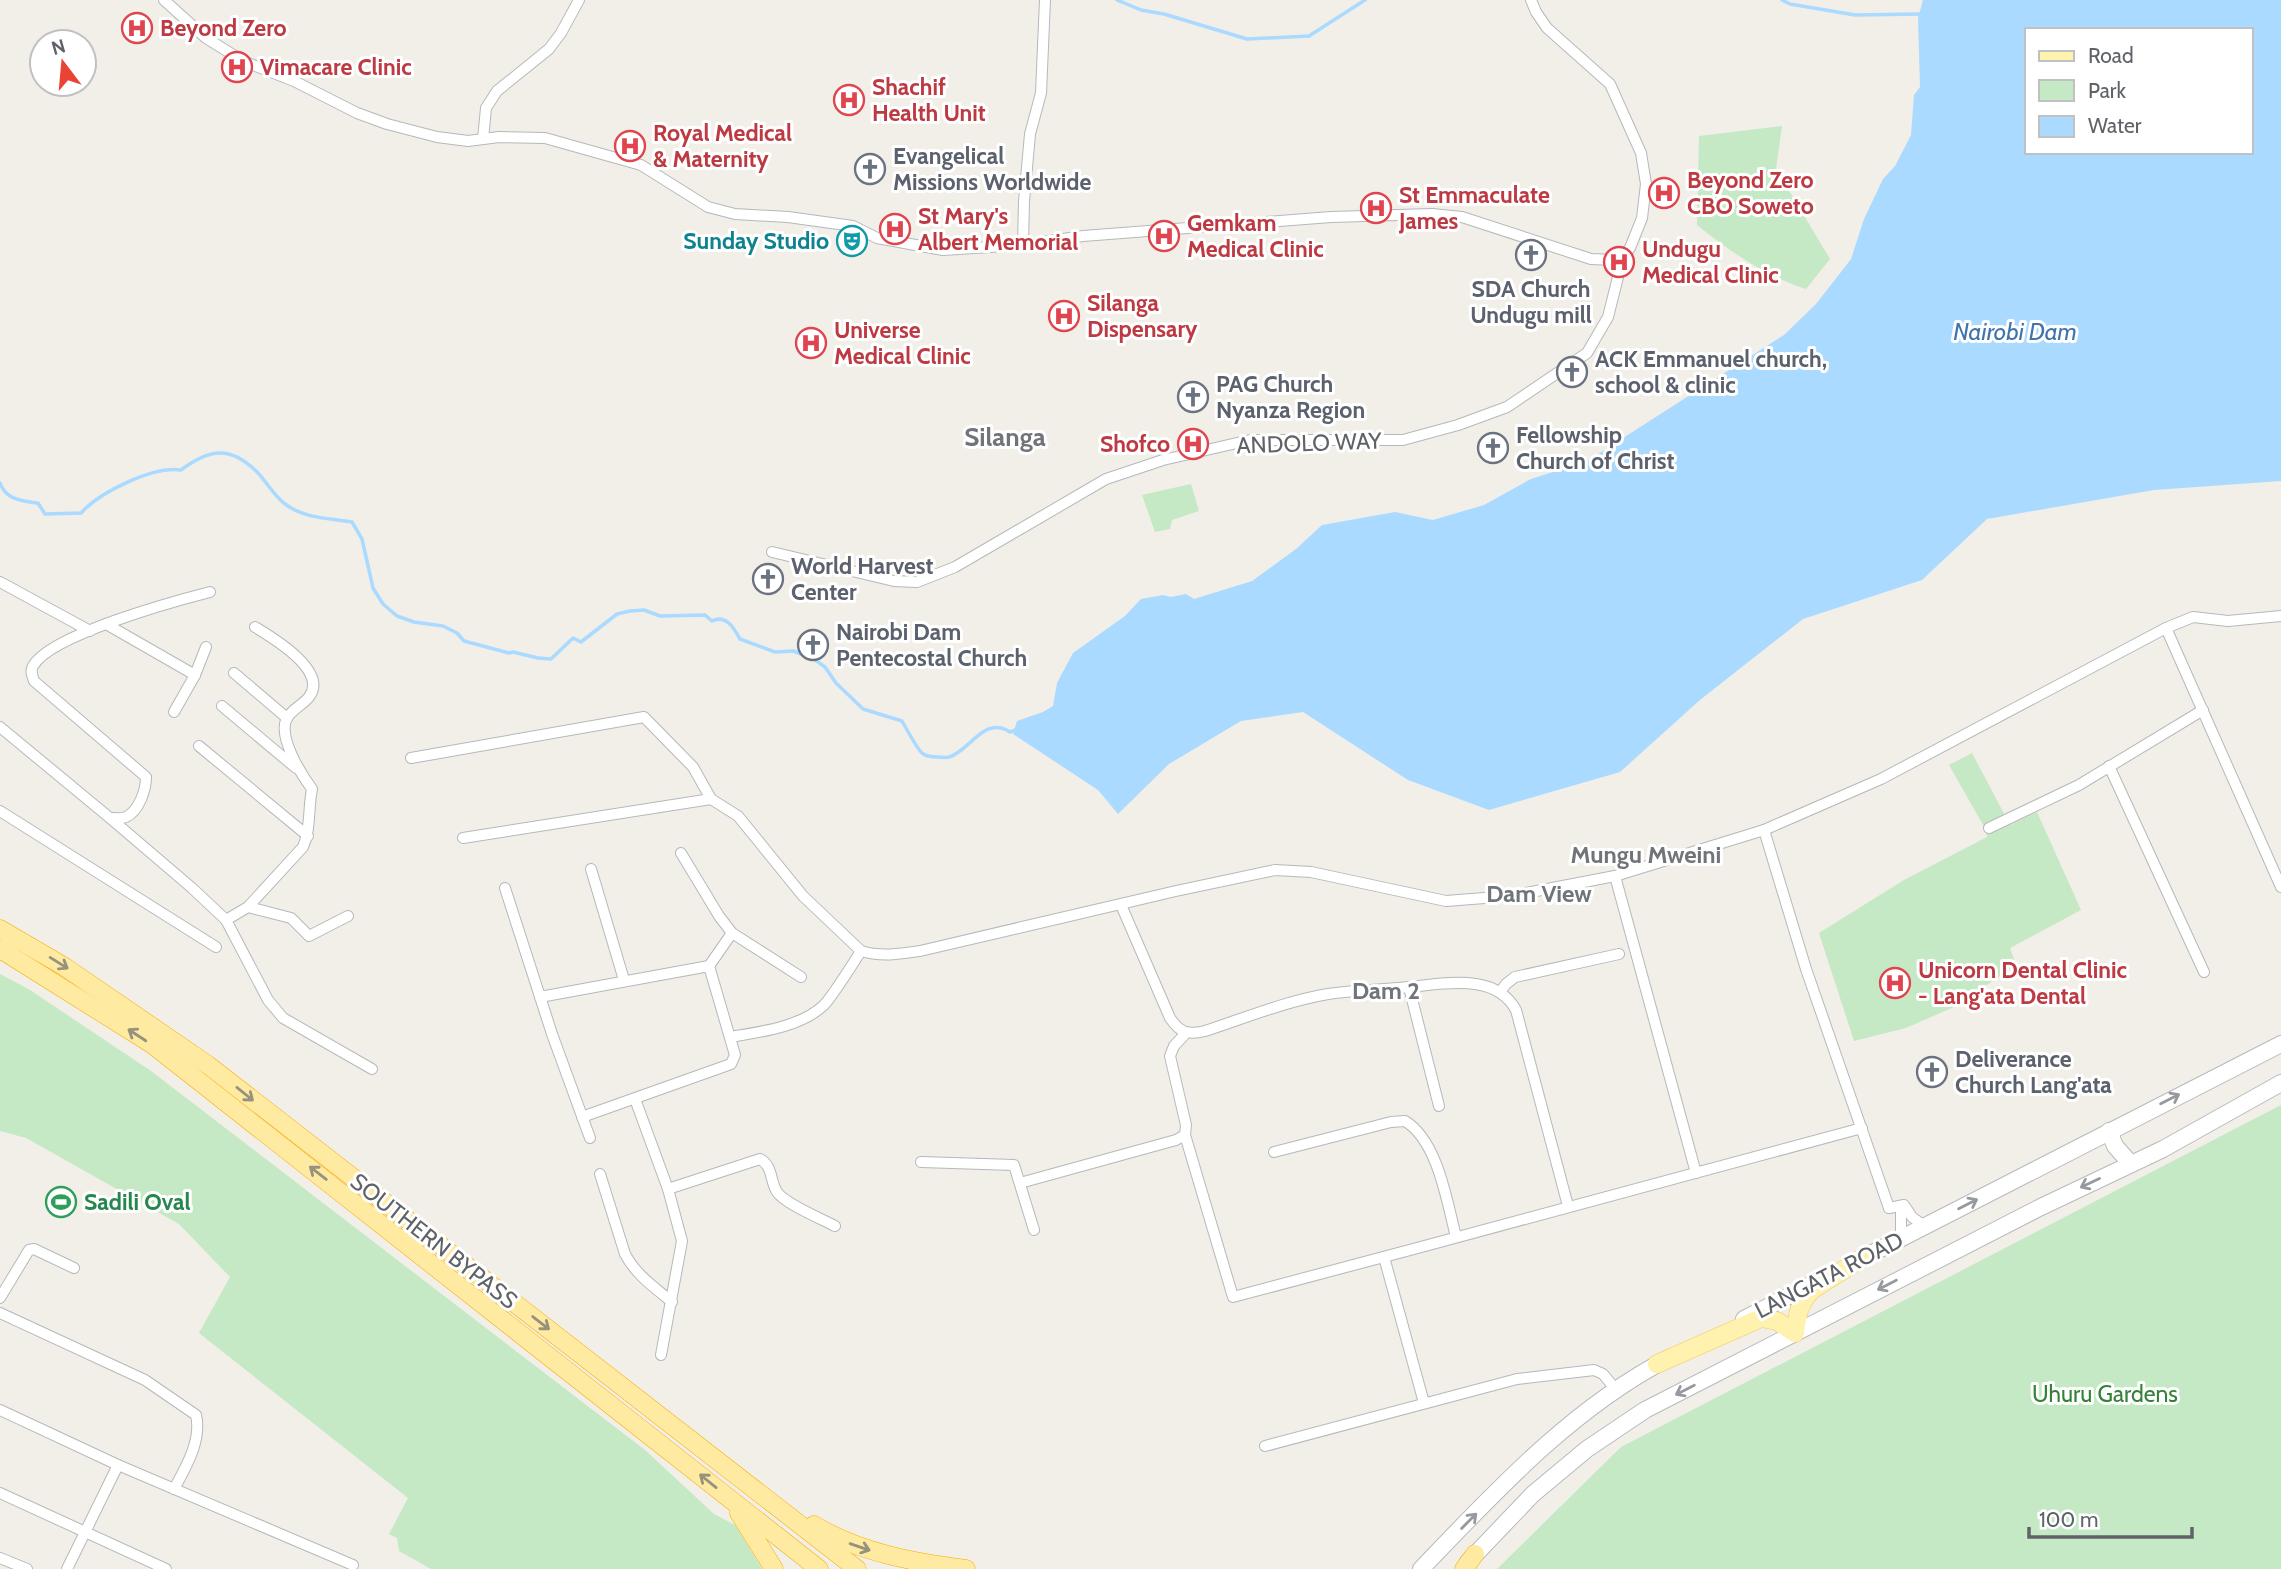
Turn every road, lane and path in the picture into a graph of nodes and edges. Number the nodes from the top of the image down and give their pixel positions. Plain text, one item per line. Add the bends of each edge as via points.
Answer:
1 (164, 0) edge
2 (579, 0) edge
3 (1045, 0) edge
4 (1531, 0) edge
5 (483, 139) junction
6 (1023, 245) junction
7 (1623, 257) junction
8 (772, 552) dead end
9 (0, 582) edge
10 (210, 592) dead end
11 (2281, 616) edge
12 (106, 624) junction
13 (255, 627) dead end
14 (2166, 628) junction
15 (90, 631) junction
16 (206, 647) dead end
17 (234, 673) dead end
18 (195, 675) junction
19 (222, 706) dead end
20 (2203, 710) junction
21 (174, 712) dead end
22 (287, 718) junction
23 (2, 732) edge
24 (198, 746) dead end
25 (411, 758) dead end
26 (2109, 766) junction
27 (298, 769) junction
28 (711, 799) junction
29 (0, 811) edge
30 (110, 818) junction
31 (1989, 828) dead end
32 (1764, 830) junction
33 (307, 836) junction
34 (463, 838) dead end
35 (681, 853) dead end
36 (592, 869) dead end
37 (1615, 876) junction
38 (2281, 887) edge
39 (505, 888) dead end
40 (1121, 905) junction
41 (248, 907) junction
42 (348, 916) dead end
43 (226, 920) junction
44 (0, 929) edge
45 (733, 933) junction
46 (216, 947) dead end
47 (0, 948) edge
48 (861, 951) junction
49 (1619, 954) dead end
50 (709, 966) junction
51 (2204, 972) dead end
52 (801, 977) dead end
53 (624, 980) junction
54 (1409, 987) junction
55 (1500, 992) junction
56 (540, 997) junction
57 (1185, 1033) junction
58 (730, 1037) junction
59 (2281, 1044) edge
60 (372, 1069) dead end
61 (2281, 1083) edge
62 (635, 1099) junction
63 (1439, 1106) dead end
64 (582, 1116) junction
65 (1862, 1128) junction
66 (2109, 1131) junction
67 (1185, 1135) junction
68 (590, 1138) dead end
69 (1274, 1152) dead end
70 (921, 1162) dead end
71 (2131, 1164) junction
72 (1696, 1173) junction
73 (600, 1174) dead end
74 (1020, 1183) junction
75 (668, 1189) junction
76 (1568, 1206) junction
77 (1889, 1208) junction
78 (835, 1226) dead end
79 (1924, 1226) junction
80 (1034, 1230) dead end
81 (1456, 1237) junction
82 (1901, 1238) junction
83 (1384, 1257) junction
84 (1864, 1257) junction
85 (74, 1268) dead end
86 (0, 1298) edge
87 (672, 1302) junction
88 (0, 1313) edge
89 (1795, 1333) junction
90 (661, 1355) dead end
91 (1657, 1364) junction
92 (1617, 1391) junction
93 (1424, 1403) junction
94 (0, 1409) edge
95 (1265, 1446) dead end
96 (118, 1465) junction
97 (737, 1477) junction
98 (174, 1489) junction
99 (0, 1493) edge
100 (729, 1499) junction
101 (84, 1532) junction
102 (0, 1558) edge
103 (1467, 1564) edge
104 (353, 1565) dead end
105 (27, 1569) edge
106 (67, 1569) edge
107 (166, 1569) edge
108 (774, 1569) edge
109 (819, 1569) edge
110 (857, 1569) edge
111 (966, 1569) edge
112 (1421, 1569) edge

1 - 5 street via 206,38 243,61 357,113 437,137
2 - 5 street via 549,49 497,91 486,108
3 - 6 street via 1041,93 1030,134
4 - 7 street, ANDOLO WAY via 1547,28 1609,83 1641,153 1646,184 1643,211 1636,236
5 - 6 street via 544,138 641,165 708,207 735,214 853,226 877,238 943,250
6 - 7 street via 1083,236 1410,213 1462,217 1591,258
7 - 8 street, ANDOLO WAY via 1608,317 1587,352 1507,407 1458,425 1403,440 1250,440 1163,460 1106,479 955,567 917,582 894,581
9 - 15 street
10 - 12 street
11 - 14 street via 2228,621 2193,617
12 - 15 street
12 - 18 street
13 - 22 street via 310,671 310,696
14 - 20 street
14 - 32 street via 1881,779
15 - 30 street via 45,654 31,673 34,681 146,777 146,789 132,813
16 - 18 street
17 - 22 street
18 - 21 street
19 - 27 street
20 - 26 street
20 - 38 street
22 - 27 street via 286,738
23 - 30 street
24 - 33 street
25 - 28 street via 644,717 692,766
26 - 31 street via 2080,785
26 - 51 street
27 - 33 street via 312,789
28 - 34 street
28 - 48 street via 738,816 803,896
29 - 46 street
30 - 43 street
32 - 37 street
32 - 65 street via 1806,969
33 - 41 street via 303,847
35 - 45 street
36 - 53 street
37 - 40 street via 1510,897 1446,901 1311,872 1275,870
37 - 72 street
39 - 56 street
40 - 48 street via 920,951 884,956
40 - 57 street via 1170,1018
41 - 42 street via 291,918 309,936
41 - 43 street
43 - 60 street via 268,1000 283,1018
44 -> 97 highway, SOUTHERN BYPASS via 65,967 208,1065
45 - 50 street
45 - 52 street
100 -> 47 highway, SOUTHERN BYPASS via 153,1045
48 - 58 street via 825,1005 812,1014
49 - 55 street via 1515,977
50 - 53 street
50 - 58 street
53 - 56 street
54 - 55 street via 1457,982
54 - 57 street via 1326,994
54 - 63 street
55 - 76 street via 1516,1010
56 - 64 street
57 - 67 street via 1170,1056
58 - 62 street via 735,1055 727,1068
66 -> 59 main road, LANGATA ROAD
61 - 71 main road, LANGATA ROAD
62 - 64 street
62 - 75 street
64 - 68 street
65 - 72 street
65 - 77 street
66 - 71 main road
79 -> 66 main road, LANGATA ROAD
67 - 74 street
67 - 83 street via 1233,1297
69 - 81 street via 1405,1121 1422,1136 1432,1155
70 - 74 street via 1009,1163 1016,1168
71 -> 89 main road, LANGATA ROAD
72 - 76 street
73 - 87 street via 631,1265
74 - 80 street
75 - 78 street via 760,1159 768,1165 781,1197
75 - 87 street via 682,1241
76 - 81 street
77 - 79 street via 1904,1205
77 - 82 street via 1900,1207
79 - 82 main road, LANGATA ROAD
81 - 83 street
82 - 84 main road, LANGATA ROAD
83 - 93 street
84 - 89 main road via 1805,1297
84 - 91 main road, LANGATA ROAD
85 - 86 street via 29,1250
87 - 90 street
88 - 98 street via 145,1380 196,1415 199,1428
89 - 91 main road via 1777,1321 1761,1318
89 -> 103 main road, LANGATA ROAD via 1645,1410 1587,1449 1533,1494
91 - 92 main road, LANGATA ROAD
92 - 93 street via 1603,1374 1586,1371 1517,1379
112 -> 92 main road, LANGATA ROAD via 1549,1442
93 - 95 street
94 - 96 street
96 - 98 street
96 - 101 street
97 - 110 highway, SOUTHERN BYPASS
97 -> 111 highway via 851,1545
98 - 104 street
99 - 101 street
100 - 108 highway
100 - 109 highway, SOUTHERN BYPASS
101 - 106 street
101 - 107 street
102 - 105 street

